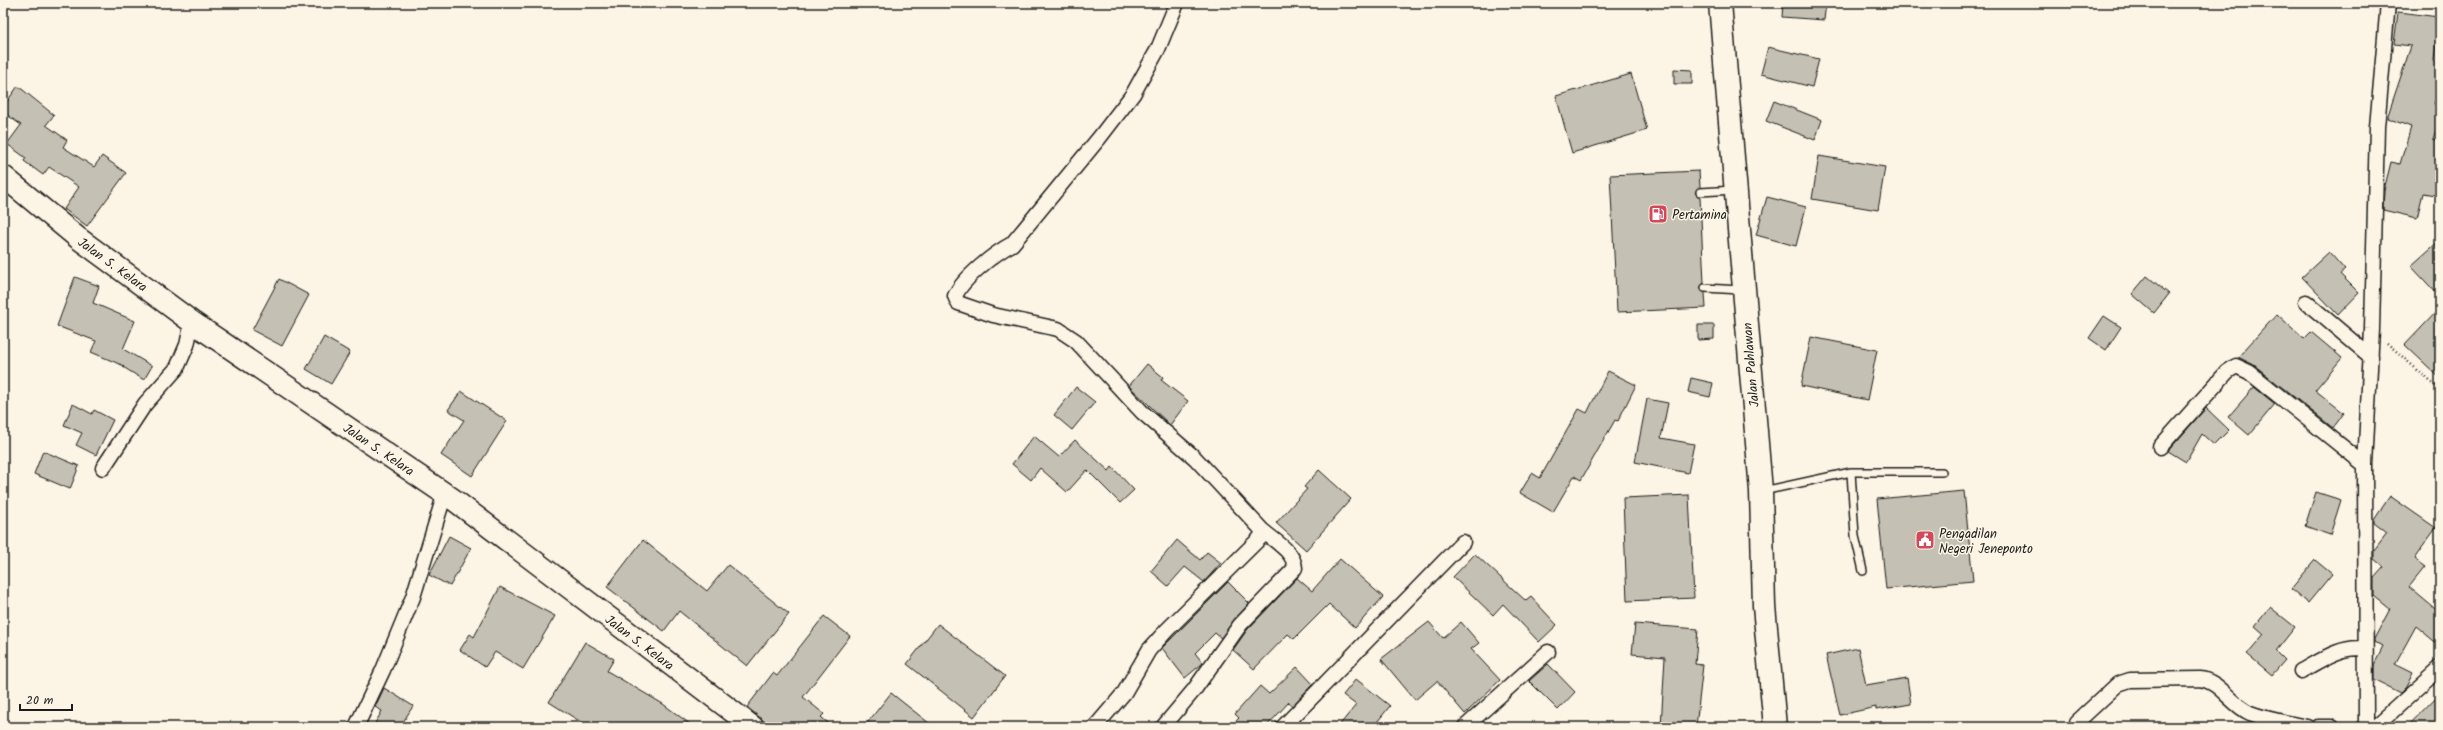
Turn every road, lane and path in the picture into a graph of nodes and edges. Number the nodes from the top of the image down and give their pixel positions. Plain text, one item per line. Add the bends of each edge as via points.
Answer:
1 (1177, 3) edge
2 (1720, 3) edge
3 (2388, 3) edge
4 (3, 176) edge
5 (1735, 190) junction
6 (1700, 192) dead end
7 (1705, 288) dead end
8 (1744, 290) junction
9 (2306, 302) dead end
10 (192, 322) junction
11 (2372, 329) junction
12 (2370, 357) junction
13 (2440, 390) edge
14 (2160, 446) dead end
15 (2365, 465) junction
16 (103, 468) dead end
17 (1851, 472) junction
18 (1942, 472) dead end
19 (1761, 491) junction
20 (444, 493) junction
21 (1262, 530) junction
22 (1463, 542) dead end
23 (1863, 571) dead end
24 (2365, 649) junction
25 (1548, 652) dead end
26 (2440, 668) edge
27 (2301, 671) dead end
28 (2077, 722) dead end
29 (356, 727) edge
30 (753, 727) edge
31 (1095, 727) edge
32 (1163, 727) edge
33 (1283, 727) edge
34 (1465, 727) edge
35 (1775, 727) edge
36 (2307, 727) edge
37 (2318, 727) edge
38 (2332, 727) edge
39 (2366, 727) edge
40 (2375, 727) edge

1 - 21 street via 1158,49 1128,100 1012,244 1000,250 963,284 957,291 956,300 967,307 993,315 1058,329 1076,341 1142,412 1195,458
2 - 5 highway, Jalan Pahlawan
3 - 11 street via 2377,127
4 - 10 main road, Jalan S. Kelara via 78,238
5 - 6 lane
5 - 8 highway, Jalan Pahlawan
7 - 8 lane
8 - 19 highway, Jalan Pahlawan
9 - 12 street
10 - 16 street via 187,345 177,368 145,404
10 - 20 main road, Jalan S. Kelara
11 - 12 street
11 - 13 path
12 - 15 street
14 - 15 street via 2227,372 2236,366 2249,372
15 - 24 street
17 - 18 lane
17 - 19 lane
17 - 23 lane via 1855,536
19 - 35 highway, Jalan Pahlawan via 1764,606
20 - 29 street via 413,597
20 - 30 main road, Jalan S. Kelara
21 - 31 street via 1261,537 1149,650 1124,694
21 - 32 street via 1286,550 1295,562 1295,568 1240,625 1194,690
22 - 33 street
24 - 27 street via 2357,648 2334,653
24 - 39 street
25 - 34 street
26 - 40 street
28 - 36 street via 2118,684 2130,680 2200,679 2208,680 2249,712
37 - 38 street

